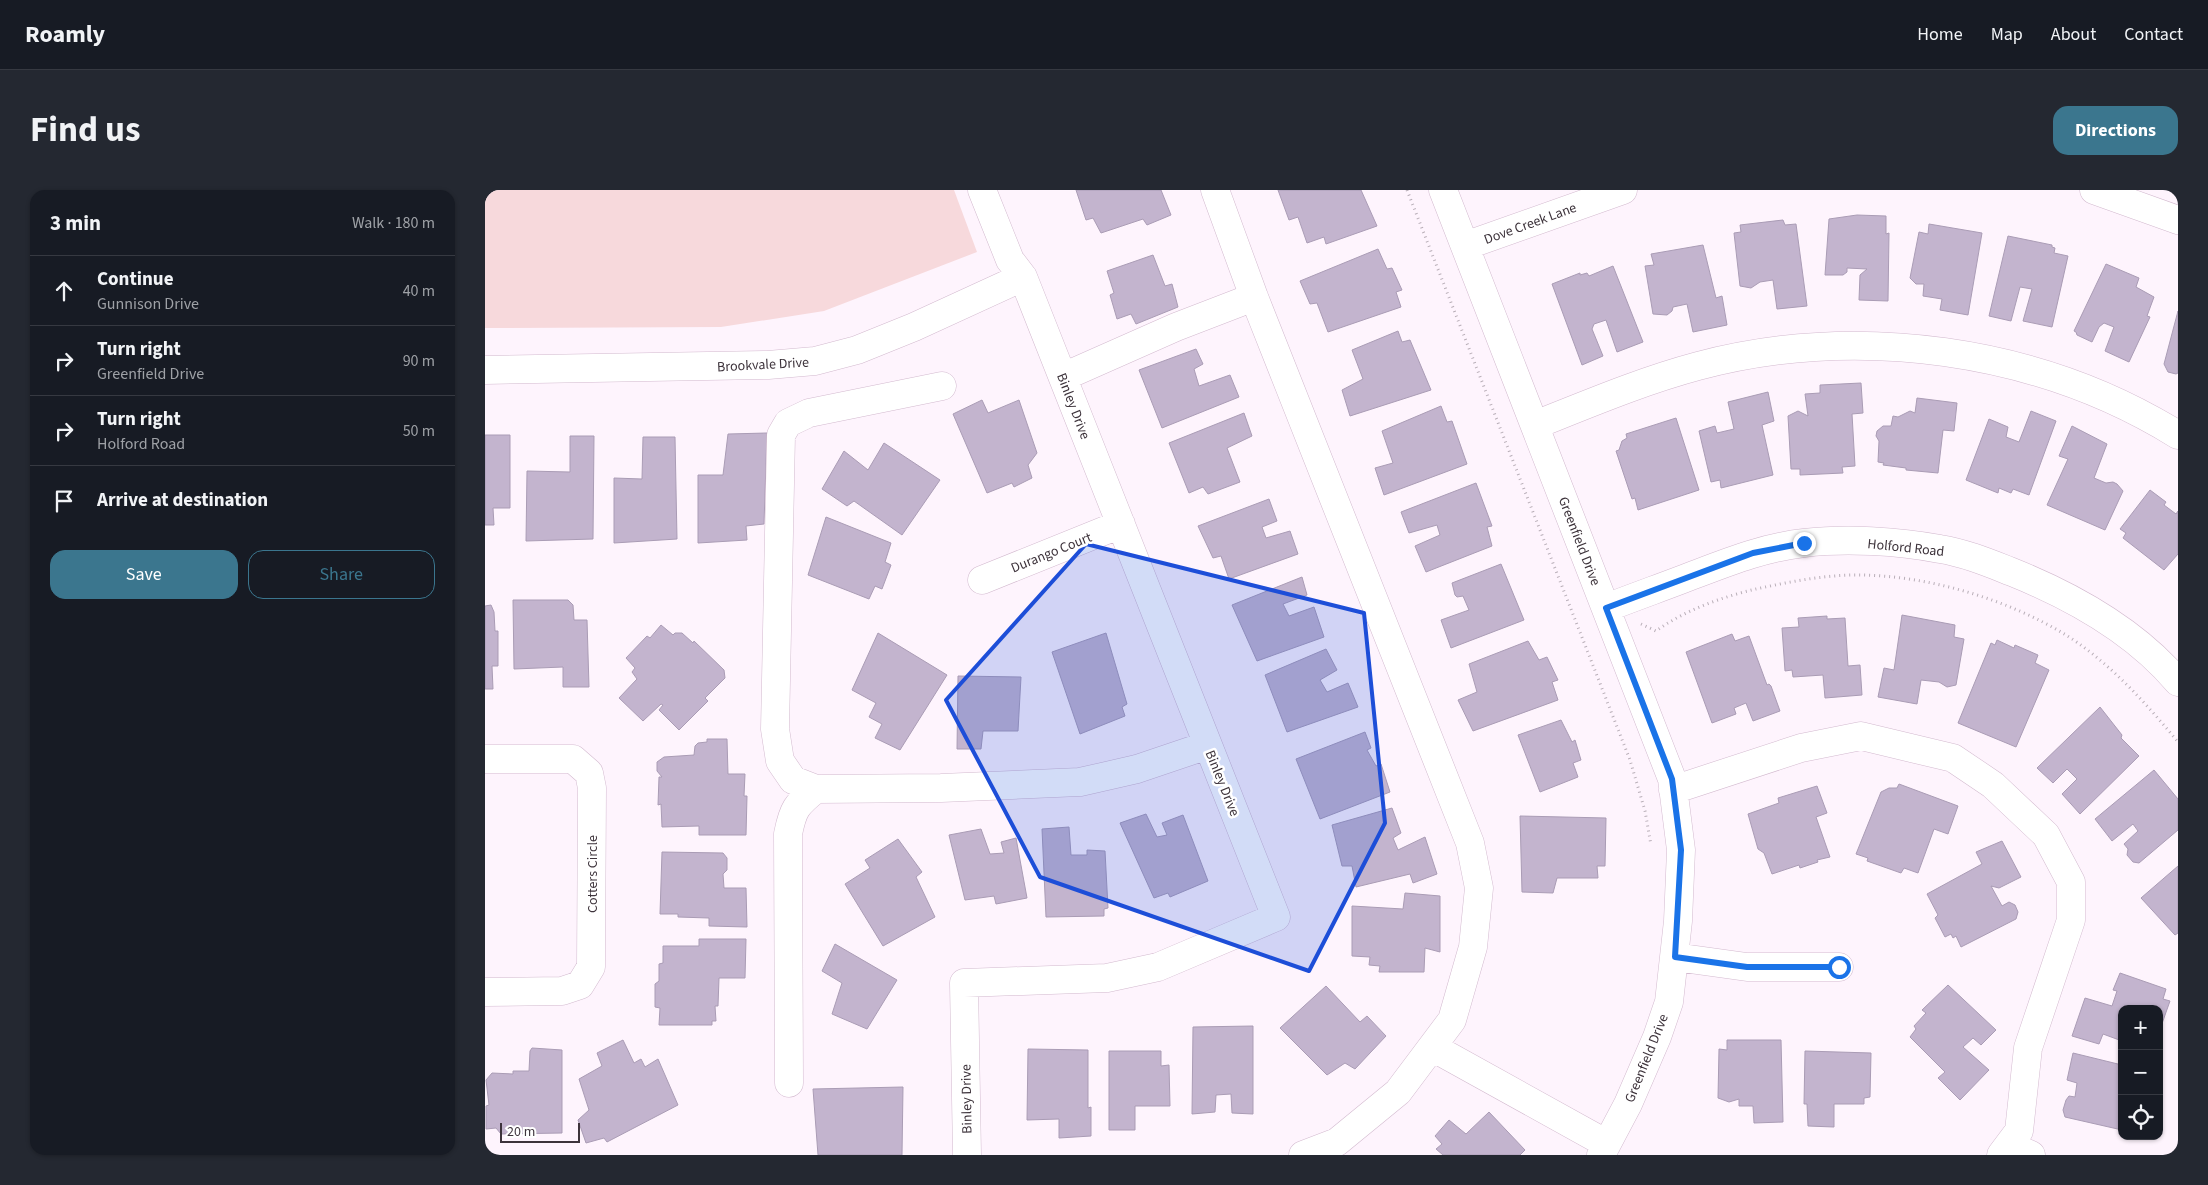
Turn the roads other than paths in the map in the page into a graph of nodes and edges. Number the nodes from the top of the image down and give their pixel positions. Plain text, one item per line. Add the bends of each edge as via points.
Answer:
1 (982, 190) edge
2 (1215, 190) edge
3 (1443, 190) edge
4 (1623, 190) edge
5 (2094, 190) edge
6 (2178, 220) edge
7 (1465, 246) junction
8 (1023, 277) junction
9 (1254, 297) junction
10 (485, 370) edge
11 (1063, 376) junction
12 (942, 386) dead end
13 (1535, 425) junction
14 (2178, 435) edge
15 (1121, 524) junction
16 (982, 580) dead end
17 (1606, 608) junction
18 (2178, 682) edge
19 (1208, 745) junction
20 (485, 759) edge
21 (816, 789) junction
22 (1673, 790) junction
23 (1675, 957) junction
24 (1839, 967) dead end
25 (485, 992) edge
26 (1433, 1047) junction
27 (789, 1083) dead end
28 (1604, 1149) edge
29 (2014, 1152) edge
30 (967, 1155) edge
31 (1303, 1155) edge

1 - 8 street, Binley Drive via 1010,260
2 - 9 street
3 - 7 street, Greenfield Drive
4 - 7 street, Dove Creek Lane
5 - 6 street
7 - 13 street, Greenfield Drive
8 - 10 street, Brookvale Drive via 914,327 857,350 815,361 768,365
8 - 11 street, Binley Drive
9 - 11 street
9 - 26 street via 1470,843 1479,888 1473,947 1452,1020
11 - 15 street, Binley Drive
12 - 21 street via 809,413 788,423 781,435 775,729 780,761 793,780
13 - 14 street via 1631,387 1699,366 1785,350 1869,346 1936,351 1991,360 2056,377 2138,411
13 - 17 street, Greenfield Drive
15 - 16 street, Durango Court
15 - 19 street, Binley Drive
17 - 18 street, Holford Road via 1753,553 1804,543 1871,541 1941,549 1986,561 2045,585 2085,606 2123,631
17 - 22 street, Greenfield Drive via 1672,779
19 - 21 street via 1137,769 1080,782
19 - 30 street, Binley Drive via 1276,917 1158,967 1107,978 964,983
20 - 25 street, Cotters Circle via 573,760 589,773 593,788 593,889 591,967 581,985 563,990
21 - 27 street via 792,813 788,834
22 - 23 street, Greenfield Drive via 1681,850
22 - 29 street via 1801,748 1861,736 1953,758 1993,785 2046,835 2071,882 2071,920 2028,1048
23 - 24 street via 1747,967
23 - 28 street, Greenfield Drive via 1669,1002 1657,1037
26 - 28 street
26 - 31 street via 1398,1092 1337,1142

